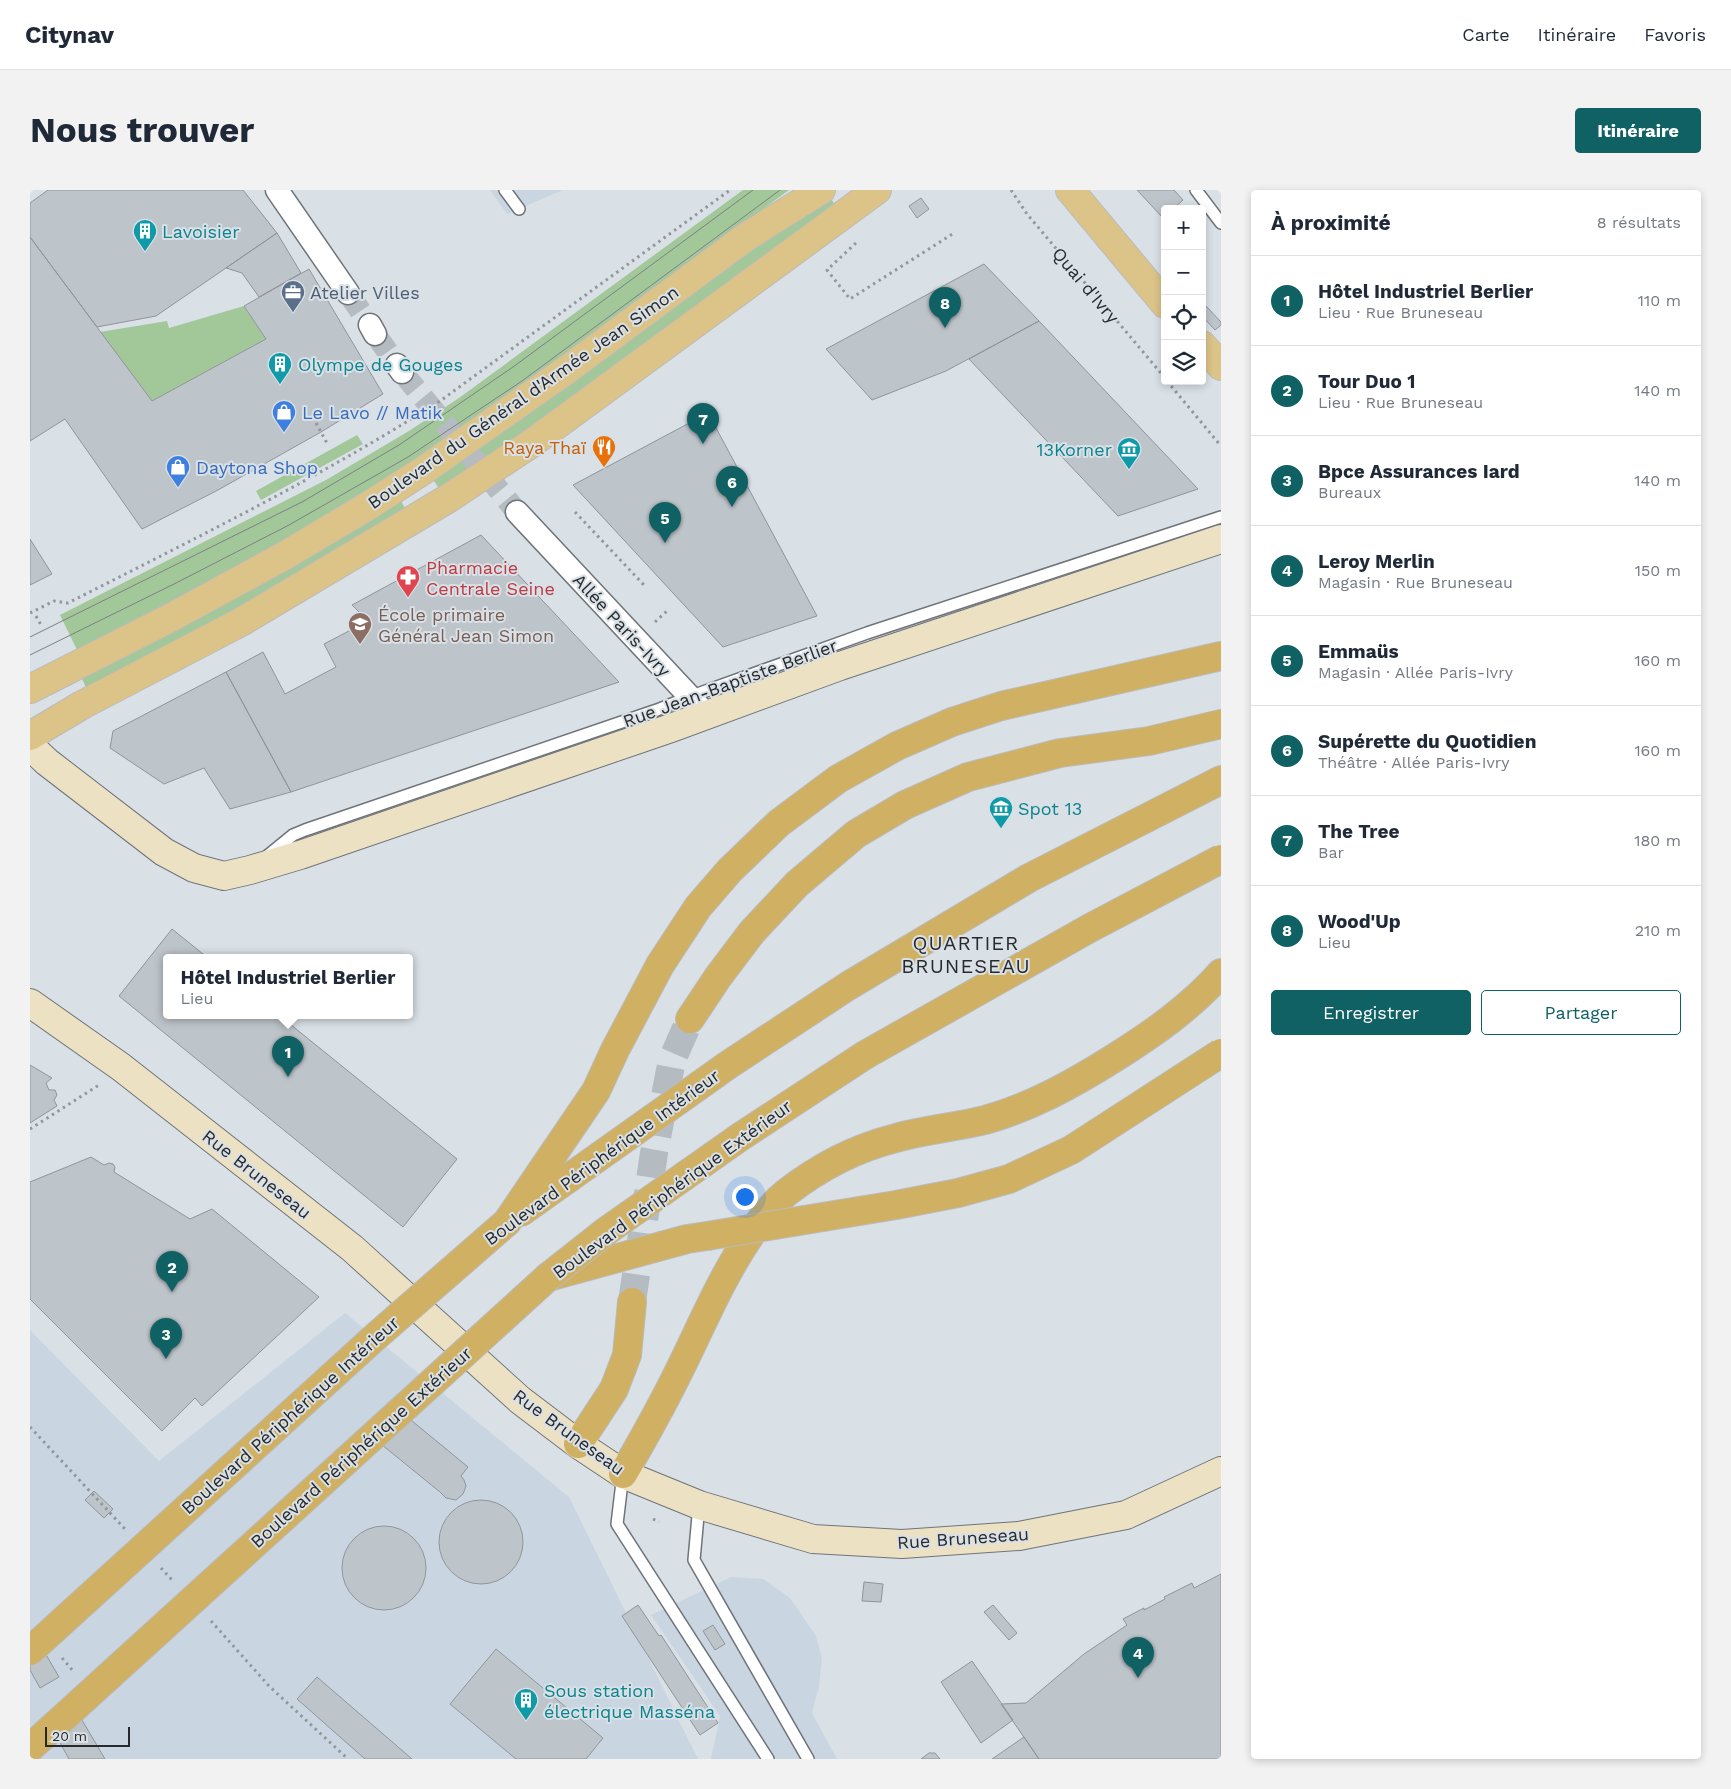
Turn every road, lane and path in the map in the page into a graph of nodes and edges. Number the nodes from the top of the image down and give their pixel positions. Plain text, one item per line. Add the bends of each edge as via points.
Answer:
1 (277, 190) edge
2 (505, 190) edge
3 (730, 190) edge
4 (822, 190) edge
5 (877, 190) edge
6 (1011, 190) edge
7 (1070, 190) edge
8 (1196, 190) edge
9 (519, 209) dead end
10 (1221, 223) edge
11 (954, 233) dead end
12 (860, 238) dead end
13 (348, 293) tunnel mouth
14 (1161, 299) edge
15 (1206, 349) edge
16 (1221, 366) edge
17 (1161, 373) edge
18 (1170, 385) edge
19 (316, 423) dead end
20 (328, 445) dead end
21 (1221, 446) edge
22 (517, 512) tunnel mouth
23 (575, 512) dead end
24 (1221, 517) edge
25 (1221, 539) edge
26 (644, 585) dead end
27 (30, 613) edge
28 (36, 616) dead end
29 (41, 625) dead end
30 (1221, 656) edge
31 (30, 689) edge
32 (698, 706) junction
33 (1221, 724) edge
34 (30, 736) edge
35 (30, 746) edge
36 (1221, 780) edge
37 (1221, 859) edge
38 (1221, 973) edge
39 (30, 1003) edge
40 (690, 1019) tunnel mouth
41 (1221, 1053) edge
42 (121, 1068) junction
43 (30, 1129) edge
44 (508, 1222) junction
45 (548, 1277) junction
46 (632, 1302) tunnel mouth
47 (578, 1444) junction
48 (1221, 1471) edge
49 (623, 1474) junction
50 (699, 1505) junction
51 (652, 1519) dead end
52 (659, 1522) dead end
53 (30, 1650) edge
54 (30, 1748) edge
55 (768, 1759) edge
56 (808, 1759) edge

1 - 13 street
2 - 9 lane
3 - 27 path via 448,396 365,448 68,603 54,601
4 - 31 main road, Boulevard du Général d'Armée Jean Simon via 746,238 568,369 368,506 172,617
5 - 34 main road, Boulevard du Général d'Armée Jean Simon via 532,443 449,498 241,622 82,705
6 - 17 path, Quai d'Ivry via 1027,214
7 - 14 main road
8 - 10 lane
11 - 12 path via 850,299 827,270
15 - 16 main road
18 - 21 path
19 - 20 path
22 - 32 street, Allée Paris-Ivry
23 - 26 path
24 - 32 lane, Rue Jean-Baptiste Berlier via 867,633
25 - 32 main road, Rue Jean-Baptiste Berlier via 831,669
28 - 29 path
30 - 44 highway via 1001,706 952,722 897,746 838,779 779,823 730,870 698,907 660,965 596,1091
32 - 35 main road, Rue Jean-Baptiste Berlier via 300,855 224,876 194,868 164,852
33 - 40 highway via 1149,741 1060,753 968,777 904,805 856,834 797,884 752,932
36 - 44 highway, Boulevard Périphérique Intérieur via 1029,878 848,986 728,1065
37 - 45 highway, Boulevard Périphérique Extérieur, bridge via 1090,928 865,1055 740,1137 605,1232
38 - 49 highway via 1208,988 1155,1032 1039,1101 985,1120 869,1146 833,1162 785,1194 764,1215 739,1252 653,1422
39 - 42 main road, Rue Bruneseau
41 - 45 highway, bridge via 1071,1150 1009,1179 896,1206 687,1239
42 - 43 path
42 - 47 main road, Rue Bruneseau via 352,1248 520,1400
44 - 53 highway, Boulevard Périphérique Intérieur, bridge via 374,1338
45 - 54 highway, Boulevard Périphérique Extérieur, bridge
46 - 47 highway via 627,1355 614,1389
47 - 49 main road, Rue Bruneseau
48 - 50 main road, Rue Bruneseau via 1126,1515 1019,1536 902,1544 813,1539
49 - 50 main road, Rue Bruneseau
49 - 55 lane via 618,1524
50 - 56 lane via 694,1560
51 - 52 path

